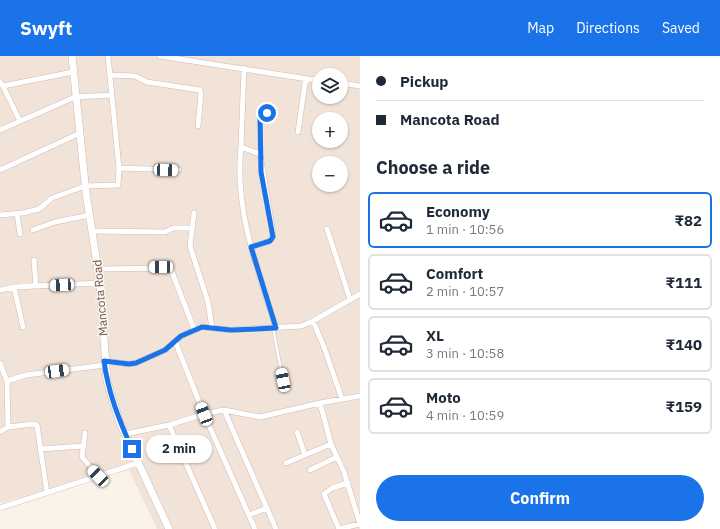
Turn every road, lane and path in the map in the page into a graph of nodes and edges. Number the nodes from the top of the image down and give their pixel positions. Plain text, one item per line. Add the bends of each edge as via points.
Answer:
1 (72, 56) edge
2 (108, 56) edge
3 (160, 56) edge
4 (214, 56) edge
5 (214, 63) junction
6 (244, 68) junction
7 (73, 72) junction
8 (110, 74) junction
9 (308, 79) junction
10 (312, 79) edge
11 (1, 84) edge
12 (348, 84) edge
13 (360, 86) edge
14 (111, 95) junction
15 (76, 97) junction
16 (267, 113) dead end
17 (20, 121) junction
18 (198, 126) dead end
19 (0, 130) edge
20 (298, 132) dead end
21 (80, 133) junction
22 (241, 147) junction
23 (260, 154) junction
24 (119, 168) junction
25 (0, 170) edge
26 (179, 170) dead end
27 (85, 186) junction
28 (194, 213) dead end
29 (17, 214) junction
30 (0, 215) edge
31 (90, 215) junction
32 (191, 228) junction
33 (327, 229) dead end
34 (33, 230) dead end
35 (92, 231) junction
36 (20, 234) dead end
37 (251, 247) junction
38 (34, 260) dead end
39 (99, 269) junction
40 (100, 283) junction
41 (36, 286) junction
42 (14, 287) junction
43 (0, 290) edge
44 (360, 294) edge
45 (350, 299) junction
46 (360, 299) edge
47 (313, 321) junction
48 (23, 327) dead end
49 (212, 328) junction
50 (274, 328) junction
51 (194, 329) junction
52 (175, 341) junction
53 (0, 363) edge
54 (105, 363) junction
55 (283, 380) dead end
56 (7, 381) junction
57 (360, 396) edge
58 (342, 399) junction
59 (320, 403) junction
60 (224, 410) junction
61 (204, 414) junction
62 (169, 425) junction
63 (8, 426) junction
64 (0, 432) edge
65 (296, 432) dead end
66 (86, 433) dead end
67 (125, 434) junction
68 (331, 444) junction
69 (83, 446) junction
70 (40, 449) junction
71 (305, 455) junction
72 (337, 457) junction
73 (138, 463) junction
74 (286, 463) dead end
75 (310, 470) dead end
76 (98, 476) junction
77 (348, 482) junction
78 (47, 493) junction
79 (0, 508) edge
80 (267, 508) junction
81 (249, 515) junction
82 (360, 524) edge
83 (169, 529) edge
84 (215, 529) edge
85 (255, 529) edge
86 (276, 529) edge
87 (340, 529) edge

1 - 7 main road, Mancota Road
2 - 8 street
3 - 5 street
4 - 5 street
5 - 6 street
6 - 9 street
6 - 22 street
7 - 11 street
7 - 15 main road, Mancota Road
8 - 14 street
8 - 18 street via 135,76 147,82 200,90
9 - 10 street
9 - 20 street via 304,86
11 - 17 street
12 - 13 street
14 - 15 street
14 - 24 street
15 - 17 street
15 - 21 main road, Mancota Road
16 - 23 street via 260,115
17 - 19 street
21 - 25 street
21 - 27 main road, Mancota Road
22 - 23 street
22 - 37 street via 240,178
23 - 37 street via 273,237 270,241
24 - 26 street
24 - 27 street via 118,185
27 - 29 street via 52,198 39,209
27 - 31 main road, Mancota Road
28 - 32 street
29 - 30 street
29 - 36 street
31 - 34 street via 55,222
31 - 35 main road, Mancota Road
32 - 35 street via 173,228 165,232
32 - 49 street via 190,246 208,302
33 - 45 street
35 - 39 main road, Mancota Road
37 - 50 street
38 - 41 street
39 - 40 main road, Mancota Road
39 - 51 street via 169,268
40 - 41 street
40 - 54 main road, Mancota Road
41 - 42 street
42 - 43 street
42 - 48 street
44 - 45 street
44 - 46 street
45 - 47 street
47 - 50 street via 301,326
47 - 58 street
49 - 50 street
49 - 51 street
50 - 55 lane
51 - 52 street
52 - 54 street via 165,350 136,363
52 - 61 street
53 - 56 street
54 - 56 street via 26,375
54 - 67 main road, Mancota Road via 107,381
56 - 63 street
57 - 58 street
58 - 59 street
59 - 60 street via 255,418
59 - 68 street
60 - 61 street
60 - 80 street
61 - 62 street
61 - 81 street
62 - 67 street
62 - 84 street
63 - 64 street
63 - 70 street via 37,425
65 - 71 street
66 - 69 street
67 - 73 main road, Mancota Road
68 - 71 street
68 - 72 street
69 - 70 street
69 - 76 street via 83,459
70 - 78 street
71 - 74 street
72 - 75 street
72 - 77 street
73 - 76 street
73 - 83 main road, Mancota Road
76 - 78 street
77 - 82 street
77 - 87 street via 324,494
78 - 79 street
80 - 81 street
80 - 86 street
81 - 85 street
82 - 87 street

